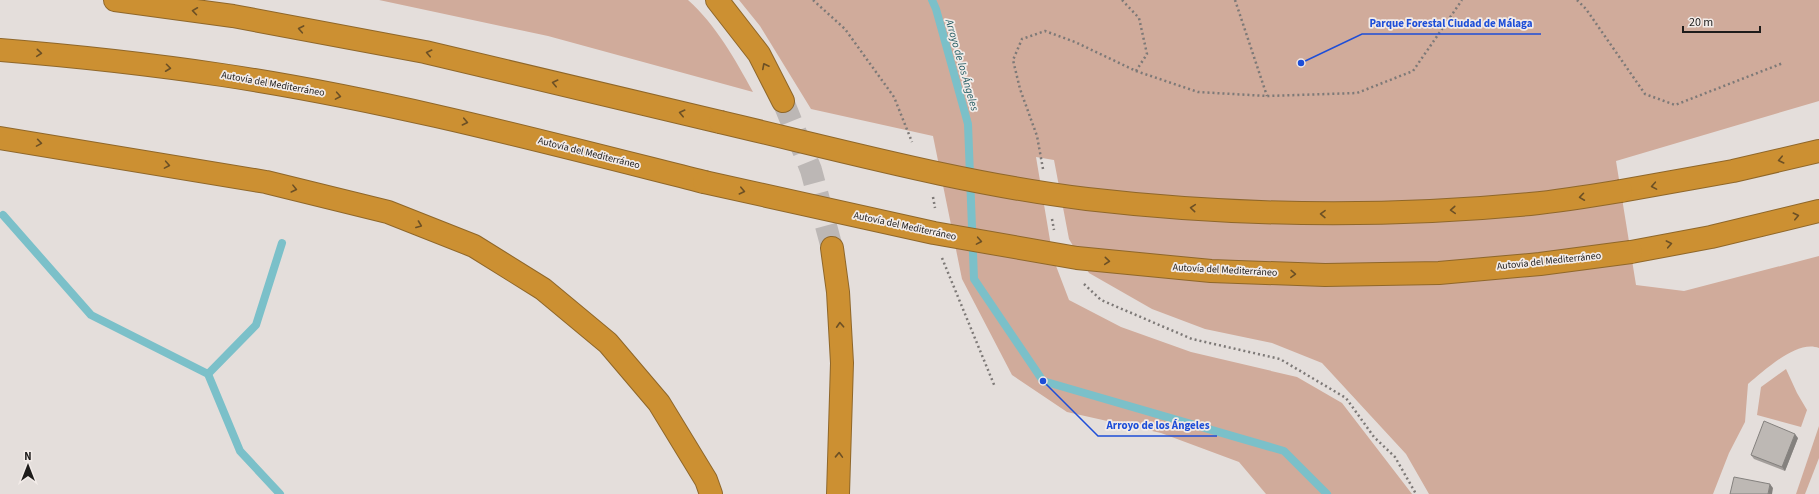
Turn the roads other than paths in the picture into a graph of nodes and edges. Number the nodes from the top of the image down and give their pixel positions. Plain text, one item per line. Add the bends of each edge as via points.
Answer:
1 (115, 0) edge
2 (717, 0) edge
3 (0, 50) edge
4 (783, 100) tunnel mouth
5 (0, 138) edge
6 (1819, 151) edge
7 (1819, 211) edge
8 (832, 248) tunnel mouth
9 (711, 494) edge
10 (838, 494) edge

6 -> 1 highway, bridge via 1733,171 1621,191 1531,204 1436,211 1327,214 1215,210 1086,199 957,177 425,52 233,16
4 -> 2 highway via 759,54
3 -> 7 highway, Autovía del Mediterráneo, bridge via 91,57 224,75 352,98 483,126 704,182 934,233 1077,258 1211,271 1325,275 1439,272 1540,264 1631,252 1712,237
5 -> 9 highway via 266,182 388,212 474,246 543,289 608,343 659,403 706,480
10 -> 8 highway via 842,363 838,292

